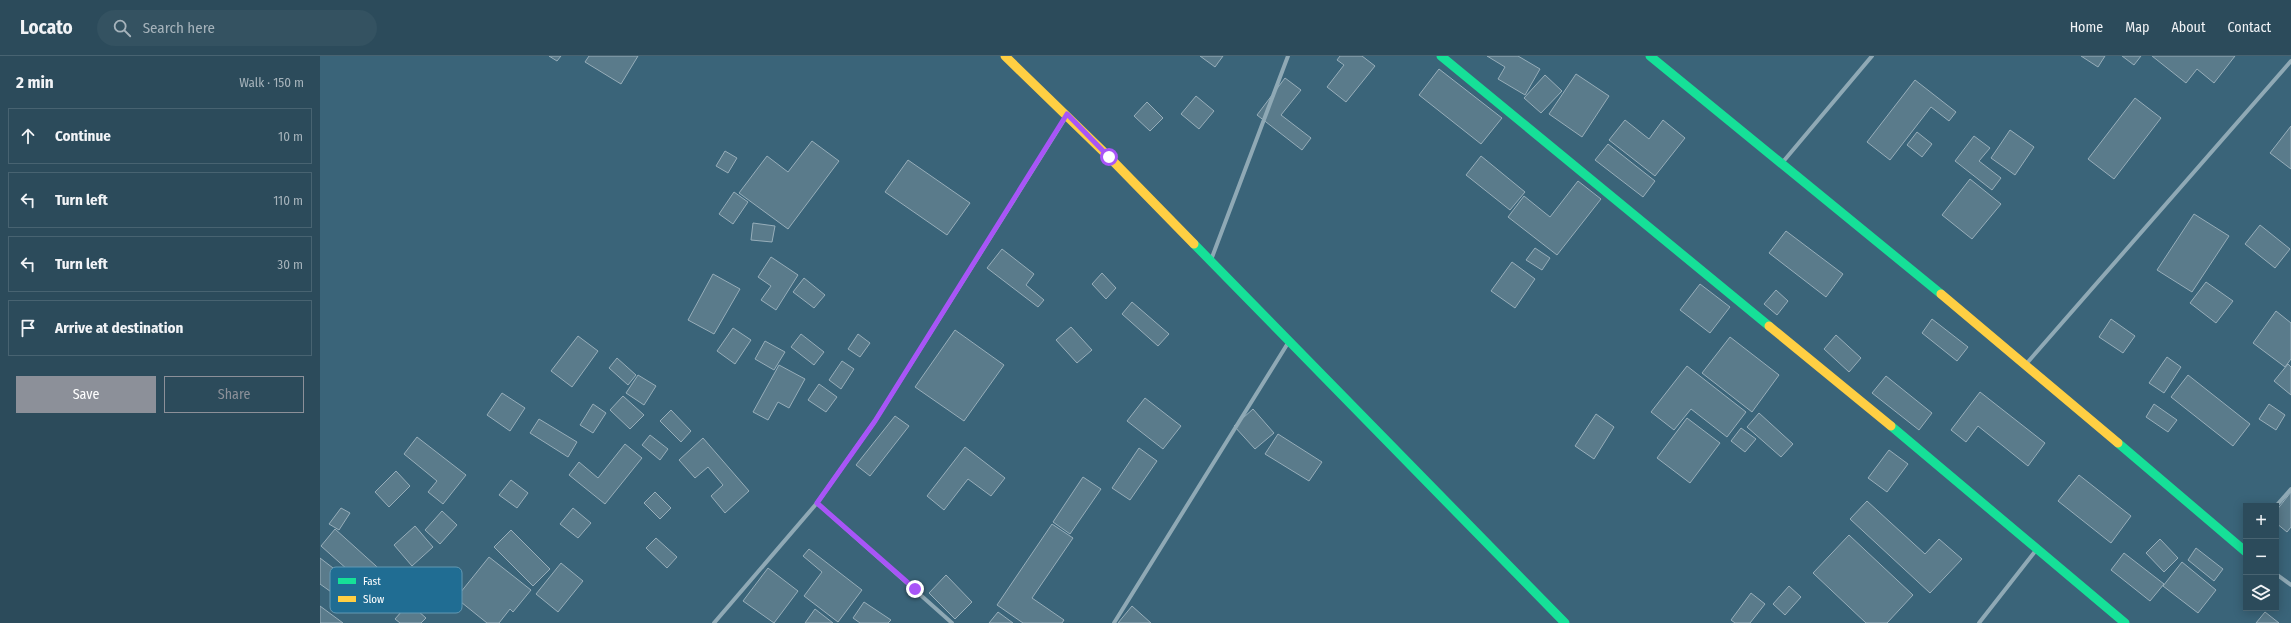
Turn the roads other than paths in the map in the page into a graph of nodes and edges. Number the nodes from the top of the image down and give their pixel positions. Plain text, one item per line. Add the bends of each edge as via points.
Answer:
1 (1005, 56) edge
2 (1288, 56) edge
3 (1441, 56) edge
4 (1650, 56) edge
5 (1872, 56) edge
6 (2291, 61) edge
7 (1067, 114) junction
8 (1782, 163) junction
9 (1210, 262) junction
10 (1288, 342) junction
11 (2026, 364) junction
12 (2291, 489) edge
13 (817, 503) junction
14 (2279, 503) edge
15 (2243, 546) edge
16 (2038, 548) junction
17 (2277, 575) edge
18 (2291, 585) edge
19 (714, 623) edge
20 (952, 623) edge
21 (1114, 623) edge
22 (1565, 623) edge
23 (1979, 623) edge
24 (2126, 623) edge

1 - 7 street
2 - 9 street
3 - 16 street
4 - 8 street
5 - 8 street
6 - 11 street
7 - 9 street
7 - 13 street via 875,421
8 - 11 street
9 - 10 street
10 - 21 street
10 - 22 street
11 - 15 street
12 - 14 street
13 - 19 street
13 - 20 street
16 - 23 street
16 - 24 street
17 - 18 street

